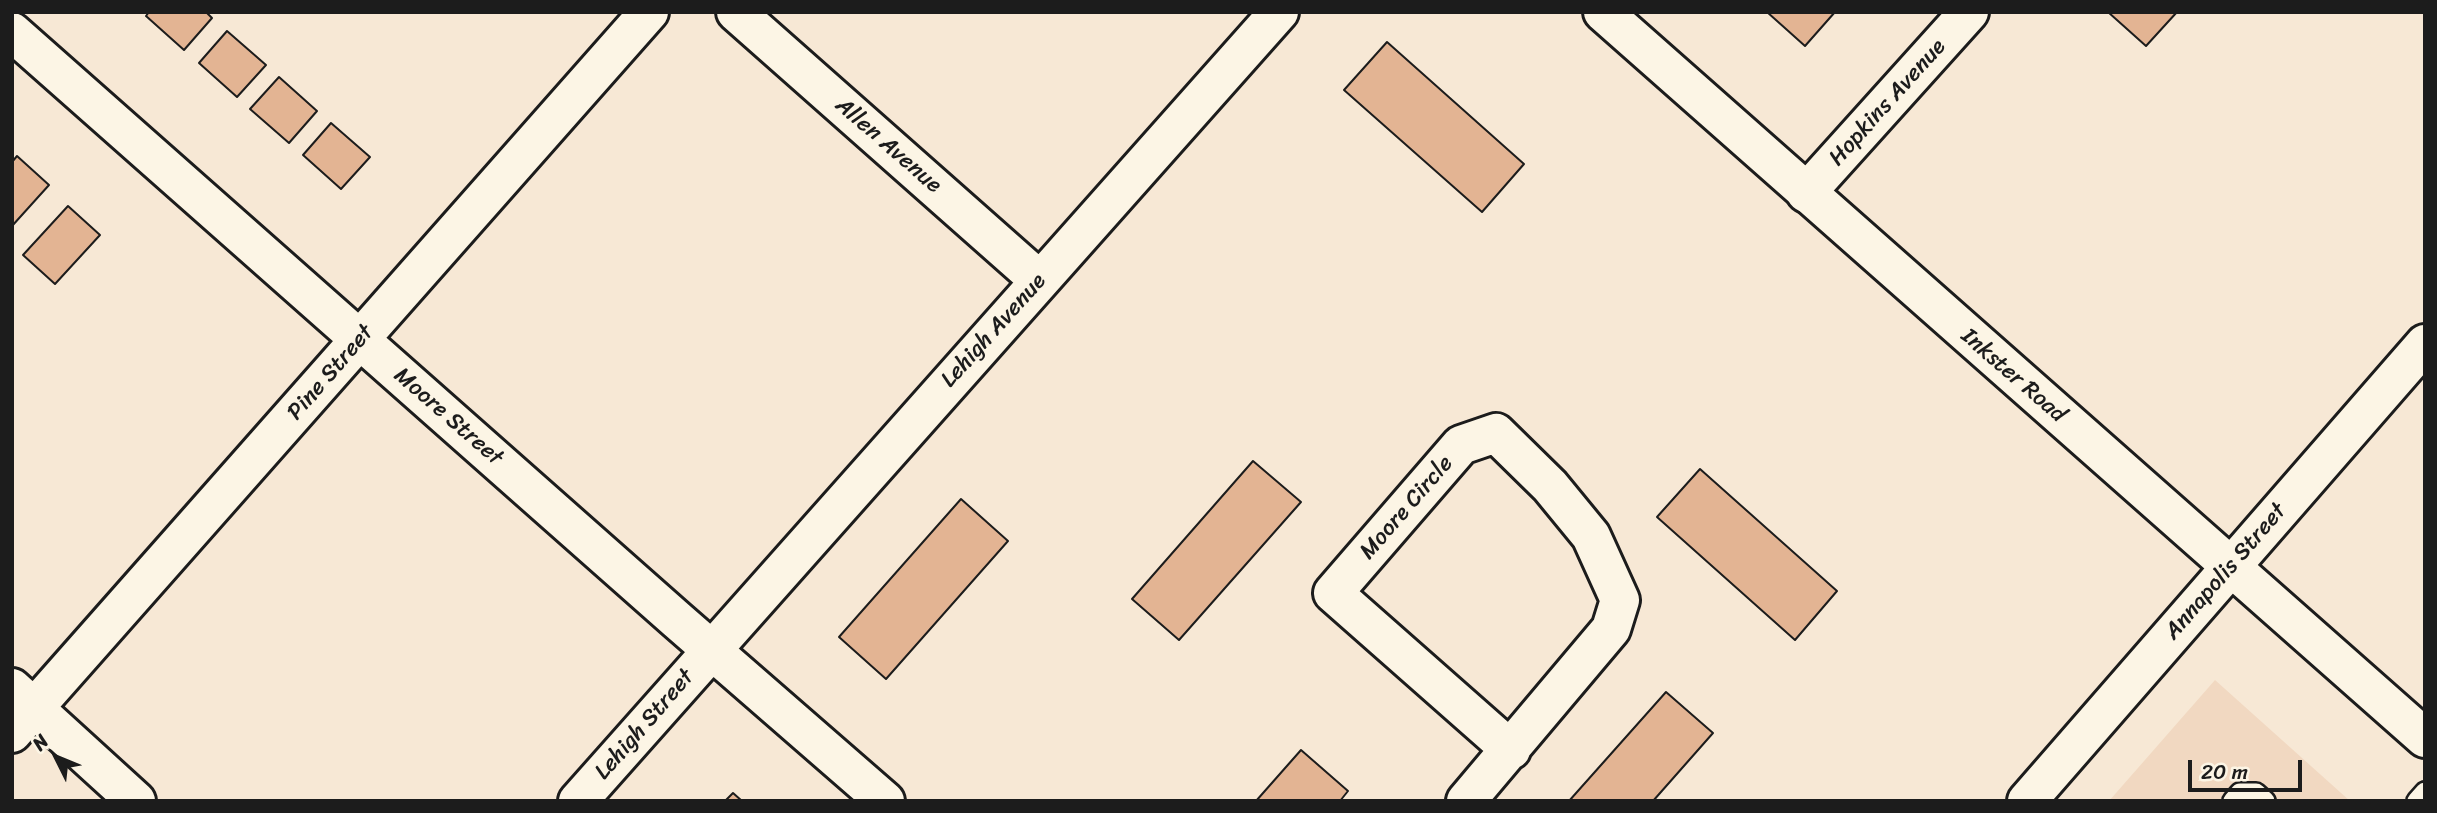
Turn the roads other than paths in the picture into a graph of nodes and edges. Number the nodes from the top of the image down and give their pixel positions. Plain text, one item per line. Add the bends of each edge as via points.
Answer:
1 (649, 12) edge
2 (736, 12) edge
3 (1279, 12) edge
4 (1603, 12) edge
5 (1969, 12) edge
6 (12, 32) edge
7 (1807, 193) junction
8 (1040, 280) junction
9 (360, 340) junction
10 (2425, 344) edge
11 (2230, 568) junction
12 (711, 650) junction
13 (20, 710) edge
14 (2425, 738) edge
15 (1511, 750) junction
16 (2425, 792) edge
17 (136, 801) edge
18 (578, 801) edge
19 (885, 801) edge
20 (1466, 801) edge
21 (2027, 801) edge
22 (2234, 801) edge
23 (2265, 801) edge
24 (2417, 801) edge

1 - 9 street, Pine Street
2 - 8 street, Allen Avenue
3 - 8 street, Lehigh Avenue
4 - 7 street, Inkster Road
5 - 7 street, Hopkins Avenue
6 - 9 street, Moore Street
7 - 11 street, Inkster Road
8 - 12 street, Lehigh Avenue
9 - 12 street, Moore Street
9 - 13 street, Pine Street
10 - 11 street, Annapolis Street
11 - 14 street, Inkster Road
11 - 21 street, Annapolis Street
12 - 18 street, Lehigh Street
12 - 19 street, Moore Street
13 - 17 street
15 - 15 street, Moore Circle via 1333,593 1461,445 1496,433 1550,486 1591,536 1620,600 1611,629
15 - 20 street, Moore Circle
16 - 24 lane
22 - 23 lane via 2240,793 2256,793

